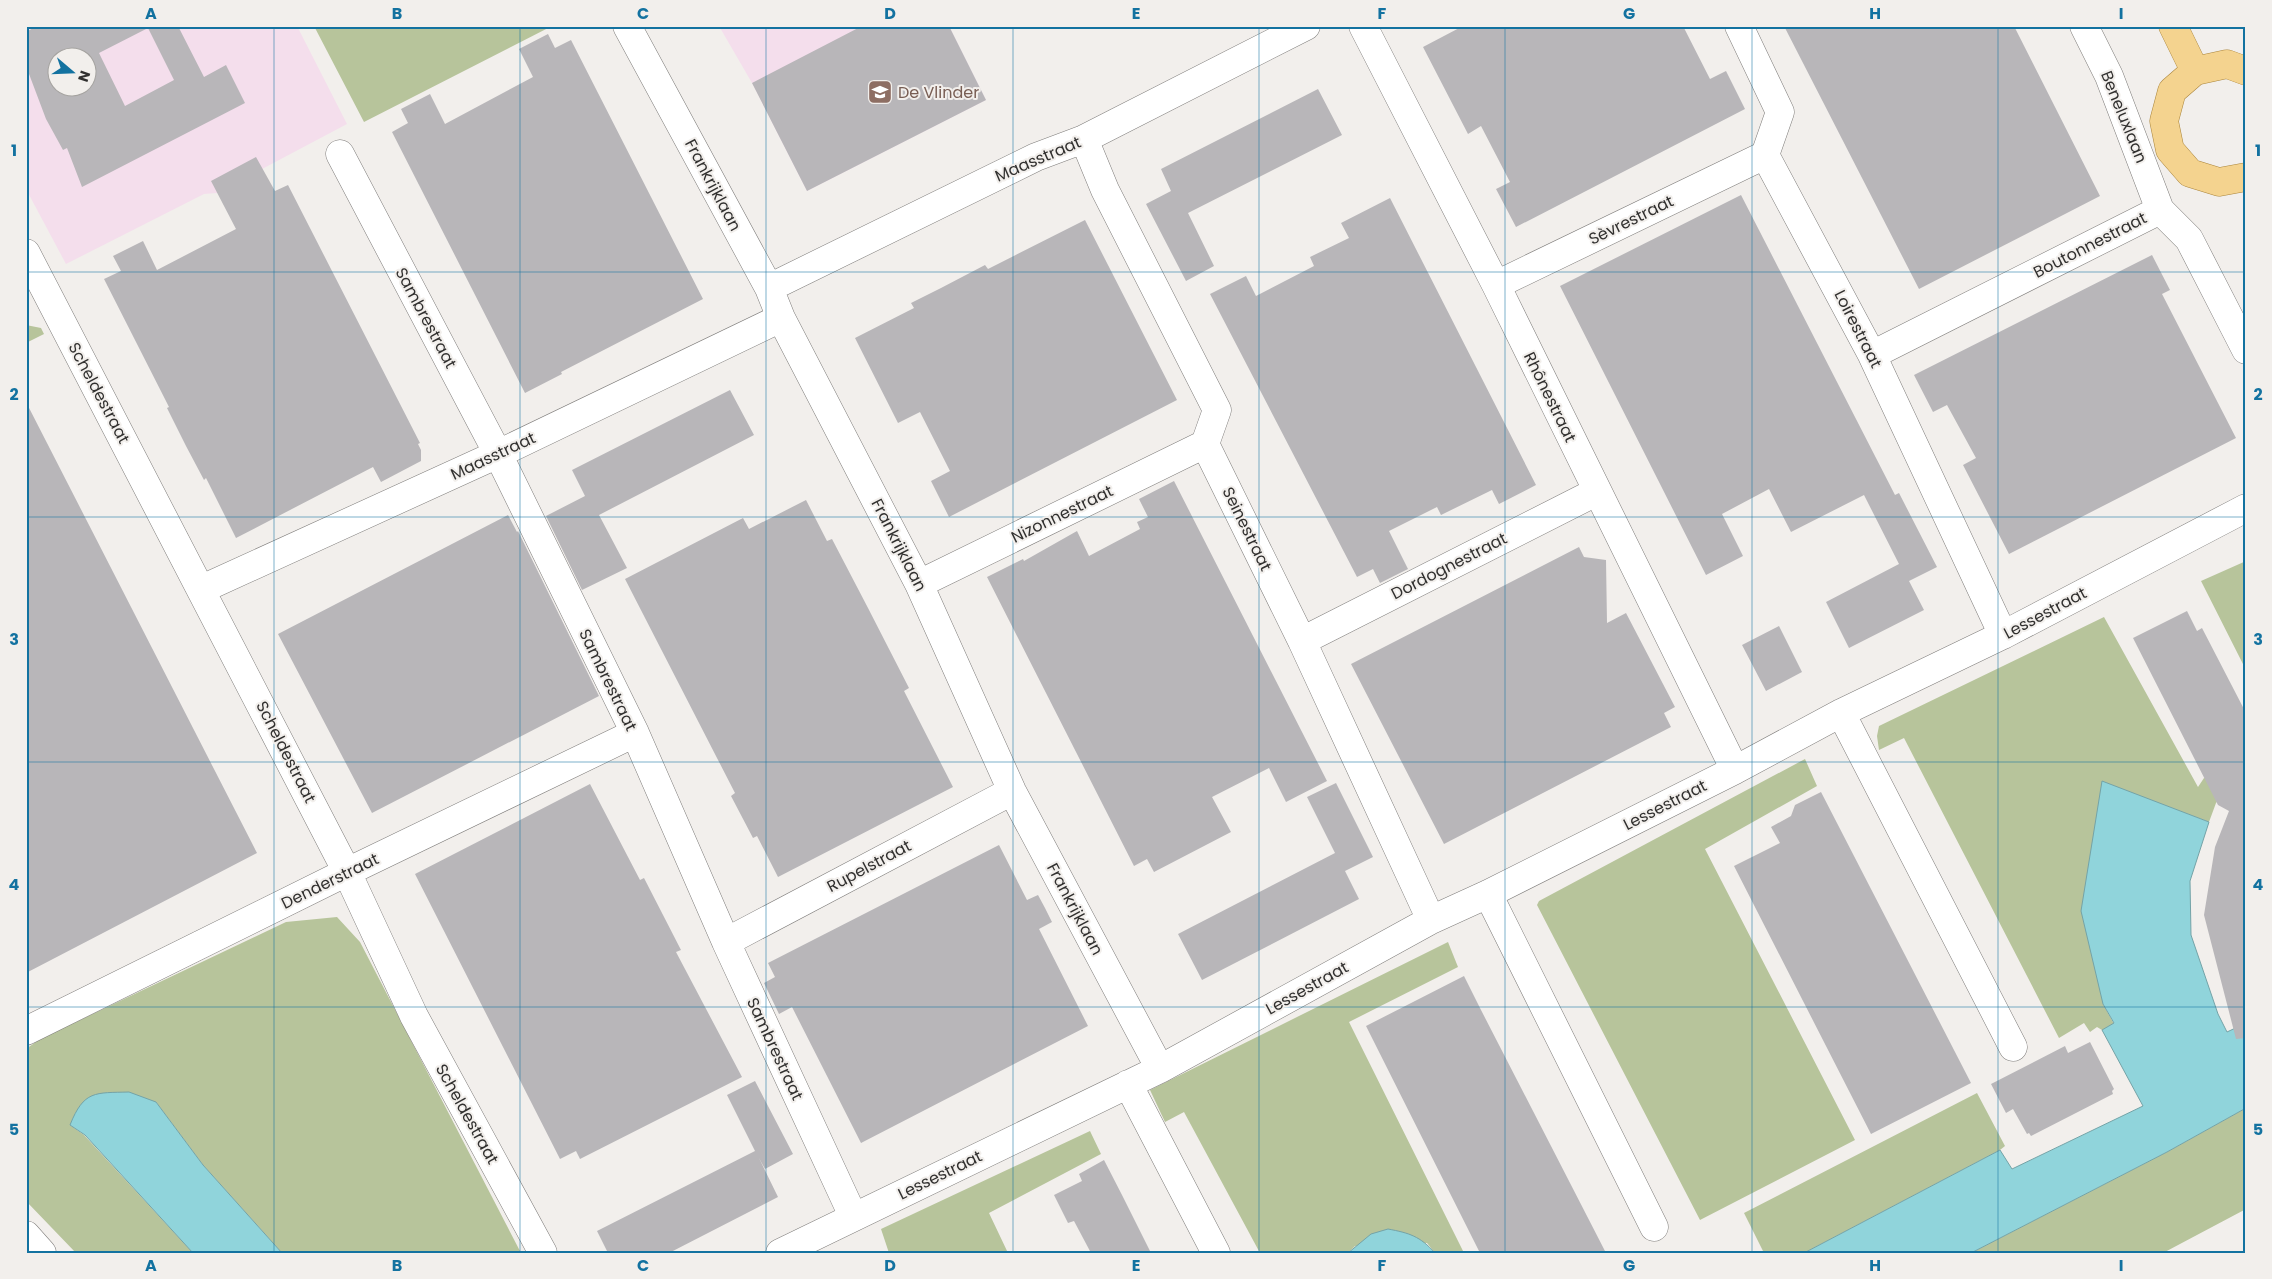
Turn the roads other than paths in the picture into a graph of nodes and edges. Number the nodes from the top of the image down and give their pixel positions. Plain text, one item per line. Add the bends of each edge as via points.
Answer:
1 (627, 26) edge
2 (1306, 26) edge
3 (1363, 26) edge
4 (1739, 26) edge
5 (2084, 26) edge
6 (2173, 26) edge
7 (2195, 71) junction
8 (2246, 71) edge
9 (1084, 139) junction
10 (340, 154) dead end
11 (1765, 155) junction
12 (2246, 177) edge
13 (2160, 210) junction
14 (30, 268) edge
15 (1496, 285) junction
16 (768, 288) junction
17 (782, 318) junction
18 (2246, 350) edge
19 (1872, 356) junction
20 (1205, 444) junction
21 (498, 454) junction
22 (1596, 492) junction
23 (2246, 508) edge
24 (919, 584) junction
25 (202, 590) junction
26 (2003, 635) junction
27 (1302, 641) junction
28 (1841, 713) junction
29 (635, 734) junction
30 (1735, 770) junction
31 (1012, 791) junction
32 (347, 872) junction
33 (1488, 894) junction
34 (1431, 920) junction
35 (726, 942) junction
36 (26, 1030) edge
37 (2013, 1047) dead end
38 (1160, 1069) junction
39 (1128, 1084) junction
40 (853, 1216) junction
41 (1654, 1226) dead end
42 (543, 1253) edge
43 (780, 1253) edge
44 (1216, 1253) edge

1 - 16 street, Frankrijklaan
2 - 9 street, Maasstraat
3 - 15 street, Rhônestraat
4 - 11 street via 1780,112
5 - 13 street, Beneluxlaan via 2109,76
6 - 7 main road
7 - 8 main road via 2227,64
7 - 12 main road via 2172,91 2164,121 2170,150 2190,173 2220,182
9 - 16 street, Maasstraat via 1036,156
9 - 20 street via 1105,190 1217,410
10 - 21 street, Sambrestraat
11 - 15 street, Sèvrestraat
11 - 19 street, Loirestraat
13 - 18 street, Boutonnestraat via 2190,239
13 - 19 street, Boutonnestraat
14 - 25 street, Scheldestraat
15 - 22 street, Rhônestraat
16 - 17 street, Frankrijklaan
17 - 21 street, Maasstraat
17 - 24 street, Frankrijklaan
19 - 26 street, Loirestraat
20 - 24 street, Nizonnestraat
20 - 27 street, Seinestraat
21 - 25 street, Maasstraat
21 - 29 street, Sambrestraat
22 - 27 street, Dordognestraat
22 - 30 street, Rhônestraat
23 - 26 street, Lessestraat
24 - 31 street, Frankrijklaan
25 - 32 street, Scheldestraat
26 - 28 street, Lessestraat
27 - 34 street, Seinestraat
28 - 30 street, Lessestraat
28 - 37 street
29 - 32 street, Denderstraat
29 - 35 street, Sambrestraat
30 - 33 street, Lessestraat
31 - 35 street, Rupelstraat
31 - 38 street, Frankrijklaan
32 - 36 street, Denderstraat
32 - 42 street, Scheldestraat via 414,1016
33 - 34 street, Lessestraat
33 - 41 street
34 - 38 street, Lessestraat
35 - 40 street, Sambrestraat
38 - 39 street, Lessestraat
39 - 40 street, Lessestraat
39 - 44 street
40 - 43 street, Lessestraat

